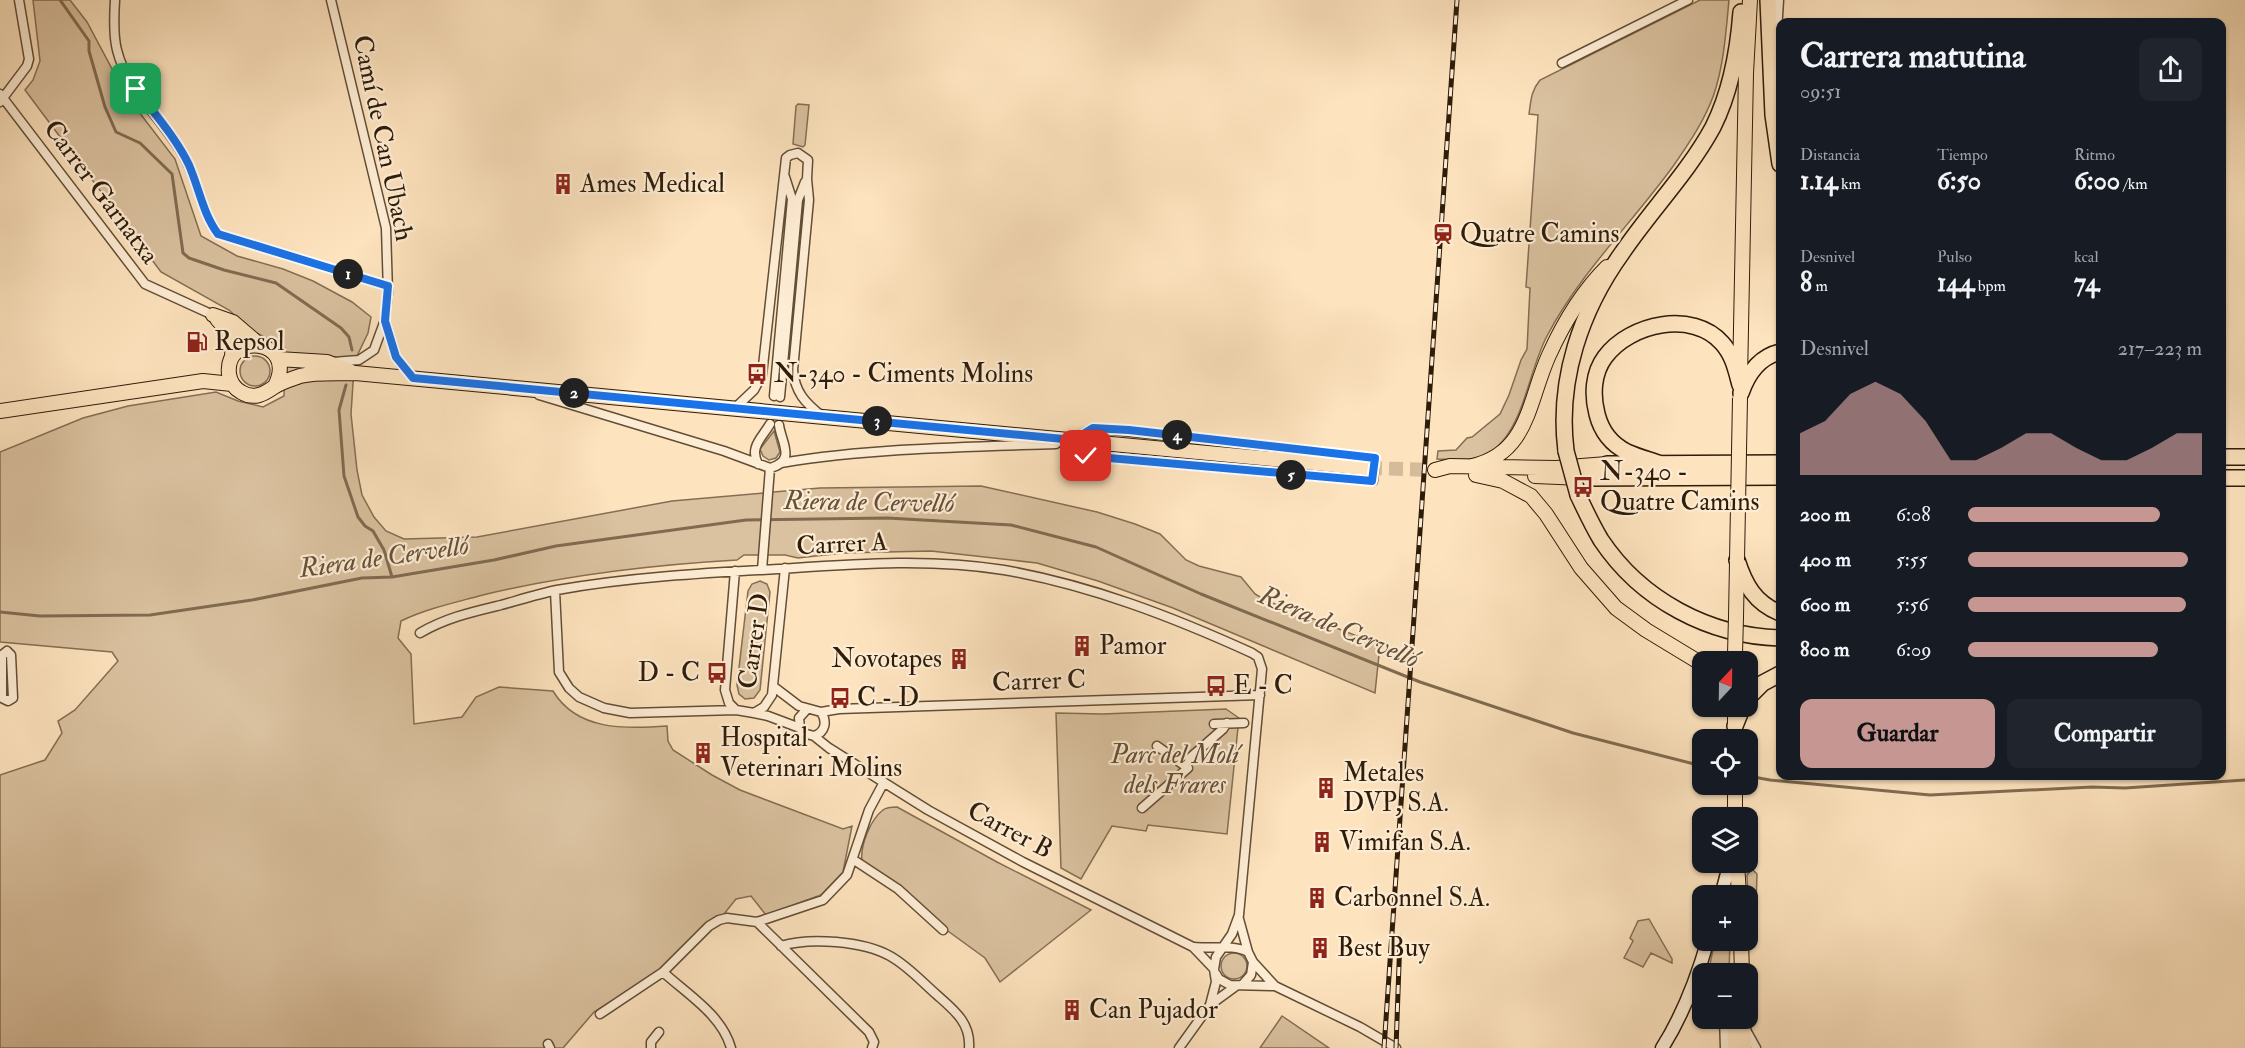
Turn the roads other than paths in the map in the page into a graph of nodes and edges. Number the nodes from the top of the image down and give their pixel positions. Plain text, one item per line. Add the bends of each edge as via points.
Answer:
1 (19, 0) edge
2 (115, 0) edge
3 (331, 0) edge
4 (1688, 0) edge
5 (1768, 0) edge
6 (1779, 0) edge
7 (1745, 4) edge
8 (1778, 18) edge
9 (1776, 47) edge
10 (1562, 63) dead end
11 (1770, 72) junction
12 (1, 98) edge
13 (1776, 136) edge
14 (784, 176) junction
15 (807, 179) junction
16 (1622, 253) junction
17 (388, 286) junction
18 (213, 315) junction
19 (385, 321) junction
20 (261, 346) junction
21 (1776, 353) edge
22 (278, 359) junction
23 (230, 362) junction
24 (327, 362) junction
25 (361, 374) junction
26 (413, 378) junction
27 (203, 381) junction
28 (232, 384) junction
29 (275, 386) junction
30 (515, 388) junction
31 (1740, 392) junction
32 (735, 408) junction
33 (0, 411) edge
34 (823, 416) junction
35 (1074, 440) junction
36 (1107, 443) junction
37 (1086, 456) dead end
38 (2245, 457) edge
39 (2226, 458) edge
40 (781, 463) junction
41 (1776, 463) edge
42 (758, 464) junction
43 (1607, 464) joint
44 (1661, 464) junction
45 (770, 468) junction
46 (1368, 468) tunnel mouth
47 (1474, 471) junction
48 (1776, 477) edge
49 (1586, 478) joint
50 (2226, 478) edge
51 (2245, 478) edge
52 (1737, 560) junction
53 (785, 568) junction
54 (762, 570) junction
55 (735, 571) junction
56 (555, 591) junction
57 (1776, 610) edge
58 (420, 633) dead end
59 (1776, 639) edge
60 (1735, 651) edge
61 (1692, 658) edge
62 (1776, 676) edge
63 (774, 687) junction
64 (1758, 688) edge
65 (1260, 695) junction
66 (1, 698) edge
67 (807, 709) junction
68 (736, 710) junction
69 (821, 712) junction
70 (754, 713) junction
71 (1227, 723) junction
72 (1244, 723) dead end
73 (1214, 724) dead end
74 (800, 728) junction
75 (814, 736) junction
76 (1157, 746) dead end
77 (1183, 764) junction
78 (884, 783) junction
79 (1142, 808) dead end
80 (854, 860) junction
81 (1239, 915) junction
82 (757, 922) junction
83 (944, 930) dead end
84 (781, 946) junction
85 (1193, 947) junction
86 (1223, 949) junction
87 (1248, 952) junction
88 (1253, 962) junction
89 (1215, 971) junction
90 (663, 972) junction
91 (1239, 985) junction
92 (1275, 986) junction
93 (1692, 993) edge
94 (1210, 1005) junction
95 (600, 1014) dead end
96 (1724, 1029) edge
97 (1740, 1029) edge
98 (1741, 1029) edge
99 (1743, 1029) edge
100 (659, 1032) dead end
101 (1664, 1046) edge
102 (651, 1048) edge
103 (731, 1048) edge
104 (872, 1048) edge
105 (969, 1048) edge
106 (1179, 1048) edge
107 (1396, 1048) edge
108 (1725, 1048) edge
109 (1735, 1048) edge
110 (1743, 1048) edge
111 (1756, 1048) edge

1 - 12 street via 29,59 24,72
2 - 17 street via 117,50 127,77 179,147 218,234
3 - 17 street, Camí de Can Ubach via 386,228
4 - 10 street
5 - 11 highway
6 - 8 street
7 - 16 highway via 1733,72 1714,125
7 - 31 main road
9 - 11 street
11 - 13 highway
12 - 18 street, Carrer Garnatxa via 145,284
14 - 15 street via 786,158 798,153 808,160
14 - 15 street via 792,199 777,397 798,200
14 - 32 street via 765,366 759,382
15 - 34 street via 809,201 793,370 801,397
16 - 47 main road via 1590,287 1561,330 1513,442
16 - 59 highway, bridge via 1592,304 1571,359 1564,408 1566,450 1578,495 1613,556 1660,599 1716,628
17 - 19 street, Camí de Can Ubach
18 - 20 main road via 233,322
18 - 23 main road via 233,337
19 - 24 street, Camí de Can Ubach via 375,350 363,359
19 - 26 street, Camí de Can Ubach via 396,357
20 - 22 main road
20 - 23 main road via 248,345 238,350
21 - 31 highway via 1754,367
22 - 24 main road
22 - 29 main road
23 - 27 main road
23 - 28 main road
24 - 25 main road
25 - 26 main road
25 - 29 main road via 305,375
26 - 30 main road
27 - 28 main road
27 - 33 main road
28 - 29 main road via 250,396 268,393
30 - 32 main road
30 - 42 street
31 - 44 highway via 1728,350 1715,336 1696,327 1660,326 1636,333 1611,350 1604,358 1594,388 1599,420 1608,437 1626,452
31 - 52 main road, bridge
32 - 34 main road
34 - 35 main road
35 - 36 main road
35 - 37 street via 1093,428 1375,458 1372,481
36 - 40 street via 944,448
36 - 46 main road
38 - 39 highway
40 - 42 street via 786,450 775,424 755,447
40 - 45 street
41 - 44 highway
42 - 45 street
43 - 44 highway
43 - 47 main road
45 - 54 street
47 - 49 main road
47 - 61 main road via 1514,485 1531,496 1581,568 1616,608
48 - 49 highway
50 - 51 highway
52 - 57 highway via 1754,595
52 - 60 main road, bridge
53 - 54 street, Carrer A
53 - 63 street, Carrer D
53 - 65 street, Carrer A via 942,564 1032,576 1103,594 1143,607 1258,657 1262,669
54 - 55 street, Carrer A
55 - 56 street, Carrer A
55 - 68 street, Carrer D via 724,690
56 - 58 street, Carrer A via 441,621
56 - 68 street, Carrer B via 559,672 579,697 604,708 630,712
62 - 64 highway
63 - 67 street
63 - 70 street, Carrer D via 767,704
65 - 69 street, Carrer C via 839,708
65 - 81 street
66 - 66 street via 13,698 11,655 7,651 2,655
67 - 69 street
67 - 74 street via 799,718
68 - 70 street, Carrer B
69 - 75 street via 825,724
70 - 74 street, Carrer B
71 - 72 street
71 - 73 street
71 - 77 street
74 - 75 street, Carrer B
75 - 78 street, Carrer B
76 - 77 street
77 - 79 street via 1188,768
78 - 80 street via 869,810
78 - 85 street, Carrer B via 1023,862
80 - 82 street via 847,875 824,900
80 - 83 street via 898,890
81 - 86 street
81 - 87 street
82 - 84 street
82 - 90 street via 719,920
84 - 104 street via 869,1032 874,1042
84 - 105 street via 824,942 878,951 891,957 966,1024
85 - 86 street, Carrer B
85 - 89 street, Carrer B
86 - 87 street via 1237,947
86 - 89 street via 1216,957
87 - 88 street
88 - 91 street via 1251,975
88 - 92 street
89 - 91 street via 1224,983
89 - 94 street
90 - 95 street
90 - 103 street via 718,1021
91 - 92 street
91 - 94 street
92 - 107 street
93 - 101 street
94 - 106 street
96 - 108 street
97 - 109 main road
98 - 110 main road
99 - 111 street
100 - 102 street

